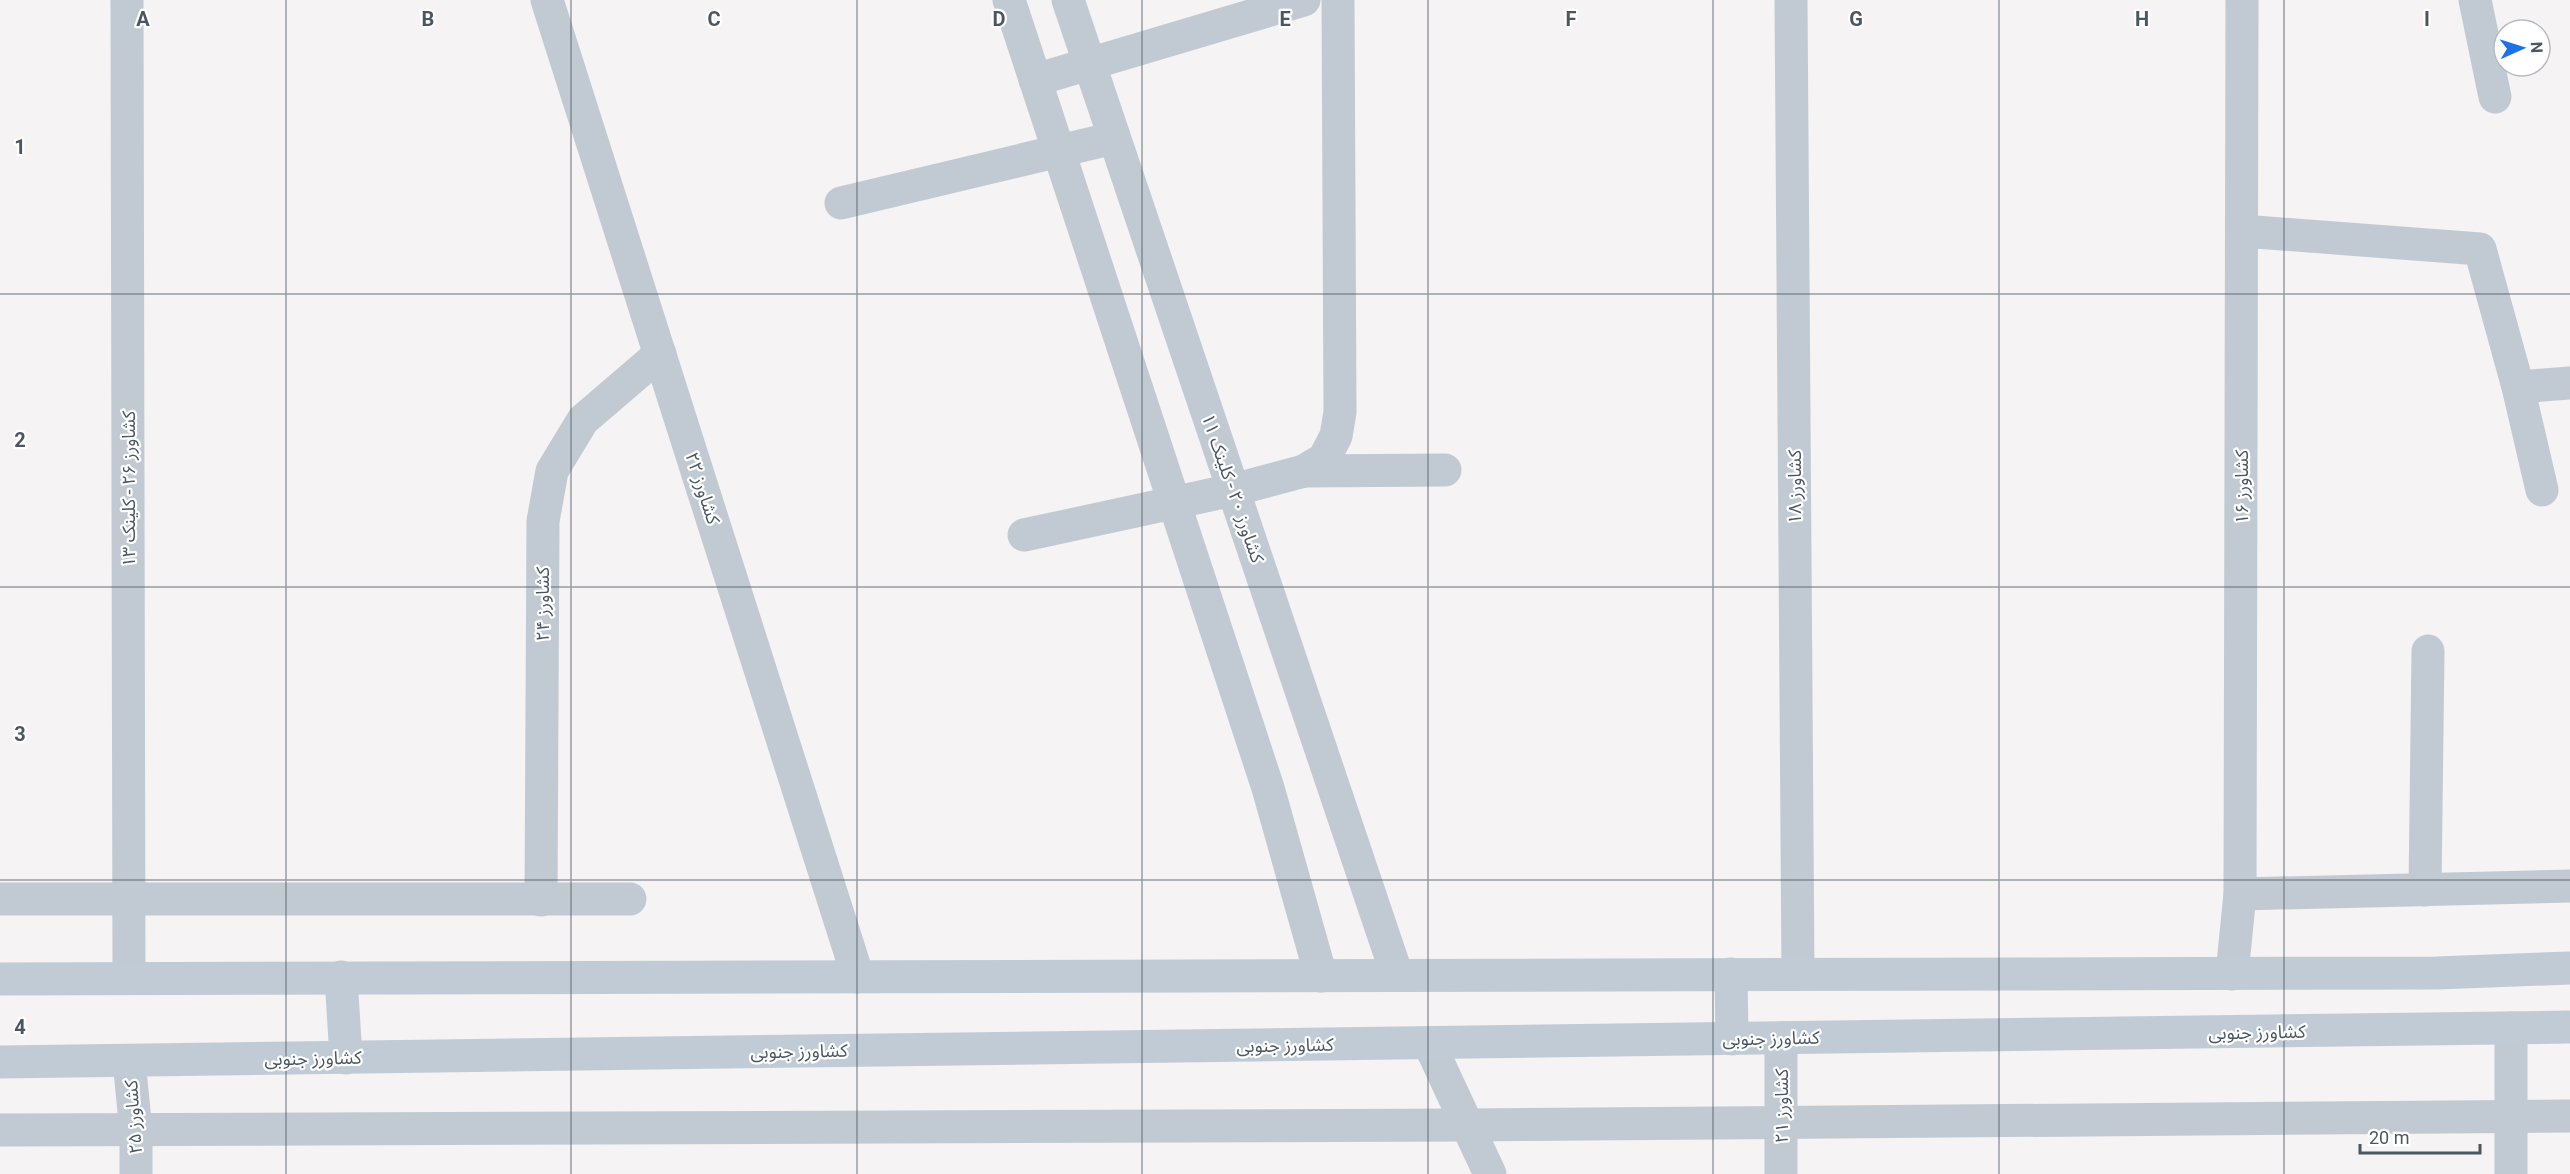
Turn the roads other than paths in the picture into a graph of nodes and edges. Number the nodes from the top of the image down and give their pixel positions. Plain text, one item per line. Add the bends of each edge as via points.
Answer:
1 (127, 0) edge
2 (547, 0) edge
3 (1009, 0) edge
4 (1068, 0) edge
5 (1304, 0) edge
6 (1338, 0) edge
7 (1791, 0) edge
8 (2242, 0) edge
9 (2475, 0) edge
10 (1089, 63) junction
11 (1035, 80) junction
12 (2495, 97) dead end
13 (1114, 138) junction
14 (1059, 151) junction
15 (841, 203) dead end
16 (2242, 231) junction
17 (660, 354) junction
18 (2570, 382) edge
19 (2518, 387) junction
20 (1445, 470) dead end
21 (1304, 471) junction
22 (1233, 490) junction
23 (2542, 490) dead end
24 (1175, 502) junction
25 (1024, 535) dead end
26 (2428, 651) dead end
27 (2570, 886) edge
28 (2425, 890) junction
29 (2240, 894) junction
30 (130, 898) junction
31 (630, 898) dead end
32 (0, 899) edge
33 (541, 900) junction
34 (2570, 968) edge
35 (1731, 974) junction
36 (1798, 974) junction
37 (2232, 974) junction
38 (1397, 975) junction
39 (858, 976) junction
40 (1321, 976) junction
41 (341, 977) junction
42 (129, 978) junction
43 (0, 979) edge
44 (2570, 1027) edge
45 (2511, 1028) junction
46 (1781, 1038) junction
47 (1732, 1039) junction
48 (1429, 1042) junction
49 (346, 1058) junction
50 (129, 1061) junction
51 (0, 1062) edge
52 (2570, 1116) edge
53 (2513, 1117) junction
54 (1781, 1122) junction
55 (1467, 1125) junction
56 (0, 1130) edge
57 (136, 1131) junction
58 (136, 1174) edge
59 (1490, 1174) edge
60 (1781, 1174) edge
61 (2511, 1174) edge

1 - 30 street, کشاورز ۲۶ - کلینک ۱۳
2 - 17 street, کشاورز ۲۲
3 - 11 street
4 - 10 street, کشاورز ۲۰ - کلینک ۱۱
5 - 10 street
6 - 21 street via 1340,412 1336,436 1324,459
7 - 36 street, کشاورز ۱۸
8 - 16 street, کشاورز ۱۶
9 - 12 street
10 - 11 street
10 - 13 street, کشاورز ۲۰ - کلینک ۱۱
11 - 14 street
13 - 14 street
13 - 22 street, کشاورز ۲۰ - کلینک ۱۱
14 - 15 street
14 - 24 street
16 - 19 street via 2480,249
16 - 29 street, کشاورز ۱۶
17 - 33 street, کشاورز ۲۴ via 583,420 552,471 543,521
17 - 39 street, کشاورز ۲۲
18 - 19 street
19 - 23 street
20 - 21 street
21 - 22 street
22 - 24 street
22 - 38 street, کشاورز ۲۰ - کلینک ۱۱
24 - 25 street
24 - 40 street via 1268,788
26 - 28 street
27 - 28 street
28 - 29 street
29 - 37 street, کشاورز ۱۶
30 - 32 street
30 - 33 street
30 - 42 street, کشاورز ۲۶ - کلینک ۱۳
31 - 33 street
34 - 37 main road
35 - 36 main road
35 - 38 main road
35 - 47 main road
36 - 37 main road
38 - 40 main road
39 - 40 main road
39 - 41 main road
41 - 42 main road
41 - 49 main road
42 - 43 main road
44 - 45 main road, کشاورز جنوبی
45 - 46 main road, کشاورز جنوبی
45 - 53 street
46 - 47 main road, کشاورز جنوبی
46 - 54 street, کشاورز ۲۱
47 - 48 main road, کشاورز جنوبی
48 - 49 main road, کشاورز جنوبی
48 - 55 street
49 - 50 main road, کشاورز جنوبی
50 - 51 main road, کشاورز جنوبی
50 - 57 street, کشاورز ۲۵
52 - 53 street
53 - 54 street
53 - 61 street
54 - 55 street
54 - 60 street, کشاورز ۲۱
55 - 57 street
55 - 59 street
56 - 57 street
57 - 58 street, کشاورز ۲۵

